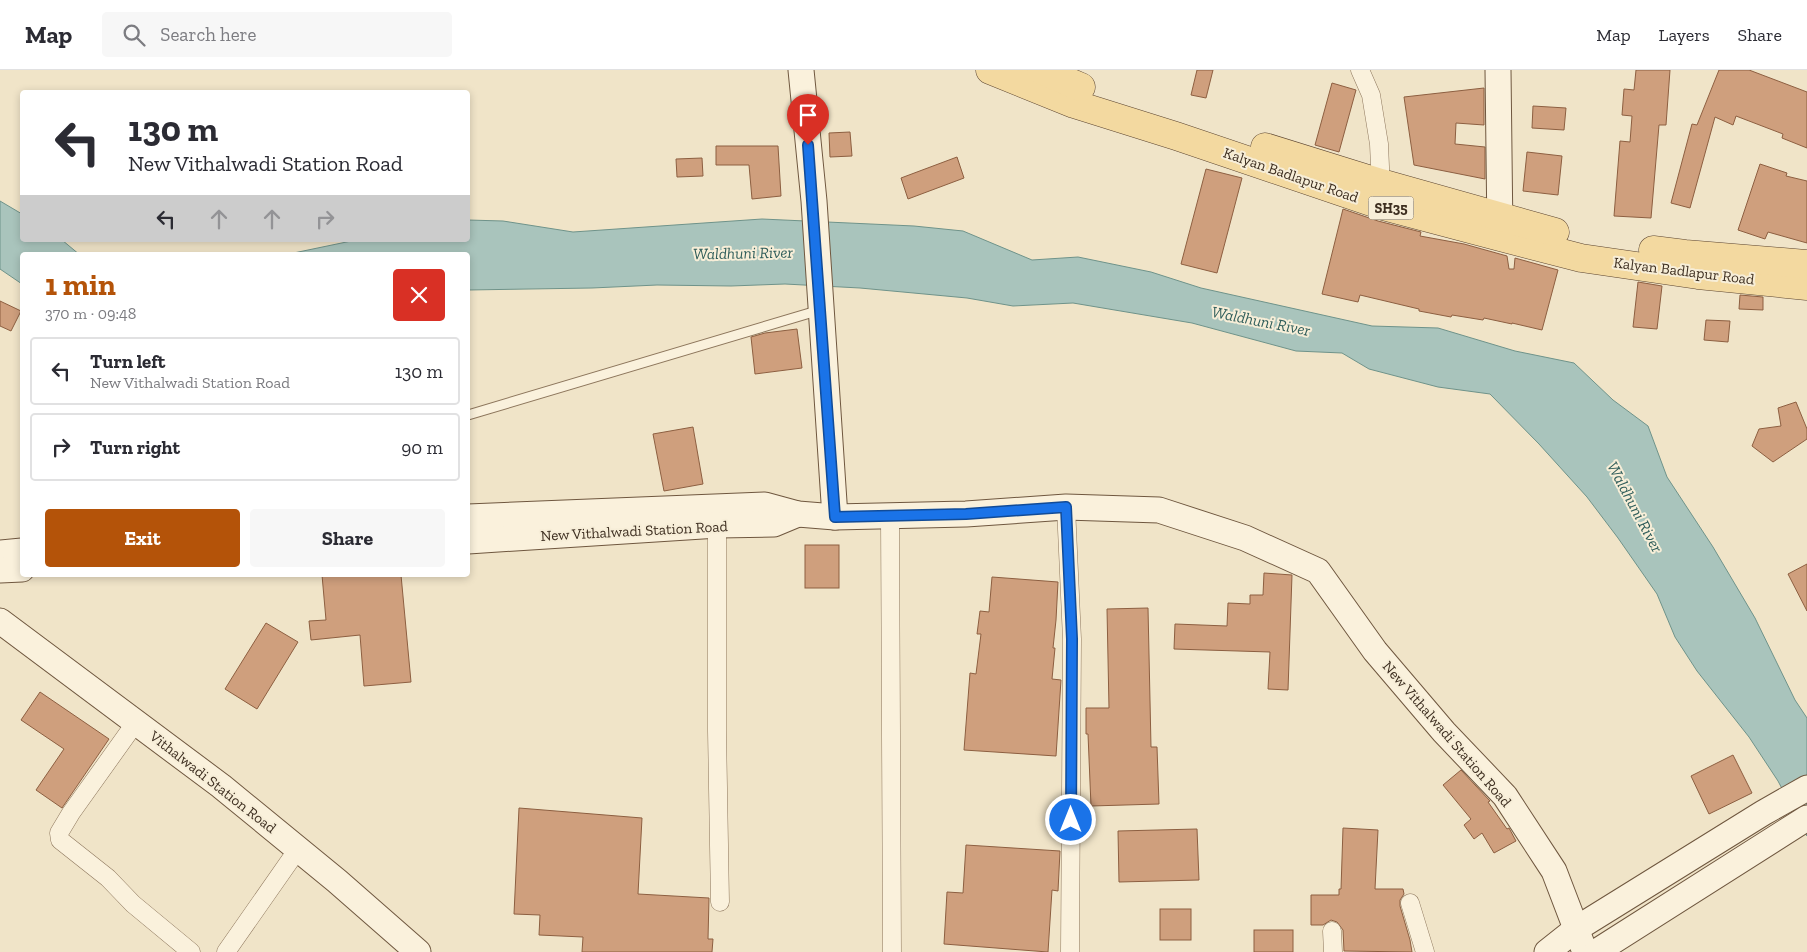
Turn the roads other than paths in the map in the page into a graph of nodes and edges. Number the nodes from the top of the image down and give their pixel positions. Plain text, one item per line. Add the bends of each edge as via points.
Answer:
1 (802, 70) edge
2 (990, 70) edge
3 (1041, 70) edge
4 (1360, 70) edge
5 (1498, 70) edge
6 (1382, 194) junction
7 (1500, 227) junction
8 (1807, 264) edge
9 (1807, 286) edge
10 (820, 304) junction
11 (470, 414) edge
12 (1066, 507) junction
13 (717, 516) junction
14 (890, 516) junction
15 (470, 517) edge
16 (835, 517) junction
17 (524, 526) junction
18 (470, 540) edge
19 (20, 551) edge
20 (0, 553) edge
21 (20, 569) edge
22 (0, 570) edge
23 (0, 621) edge
24 (136, 722) junction
25 (1807, 788) edge
26 (1807, 818) edge
27 (298, 849) junction
28 (720, 902) dead end
29 (1410, 903) dead end
30 (1332, 931) dead end
31 (1580, 941) edge
32 (190, 952) edge
33 (226, 952) edge
34 (418, 952) edge
35 (892, 952) edge
36 (1070, 952) edge
37 (1332, 952) edge
38 (1425, 952) edge
39 (1548, 952) edge
40 (1596, 952) edge

1 - 10 street
2 - 6 main road, Kalyan Badlapur Road / SH35 via 1074,104
3 - 6 main road, Kalyan Badlapur Road / SH35
4 - 6 street via 1371,95 1379,144
5 - 7 street
6 - 7 main road, Kalyan Badlapur Road / SH35
7 - 8 main road, Kalyan Badlapur Road / SH35 via 1685,254
7 - 9 main road, Kalyan Badlapur Road / SH35 via 1582,258 1698,275
10 - 11 lane
10 - 16 street
12 - 14 street, New Vithalwadi Station Road
12 - 31 street, New Vithalwadi Station Road via 1159,510 1245,538 1318,571 1375,651 1444,732 1505,796 1554,871
12 - 36 street via 1072,639
13 - 16 street, New Vithalwadi Station Road via 765,505 798,514
13 - 17 street, New Vithalwadi Station Road
13 - 28 street via 716,731
14 - 16 street, New Vithalwadi Station Road
14 - 35 street
15 - 17 street, New Vithalwadi Station Road
17 - 18 street, New Vithalwadi Station Road
19 - 20 street
21 - 22 street
23 - 24 street, Vithalwadi Station Road
24 - 27 street, Vithalwadi Station Road
24 - 32 street via 71,812 59,833 60,840 108,878 133,904
25 - 31 street via 1763,813
26 - 40 street
27 - 33 street
27 - 34 street, Vithalwadi Station Road
29 - 38 street
30 - 37 street
31 - 39 street

